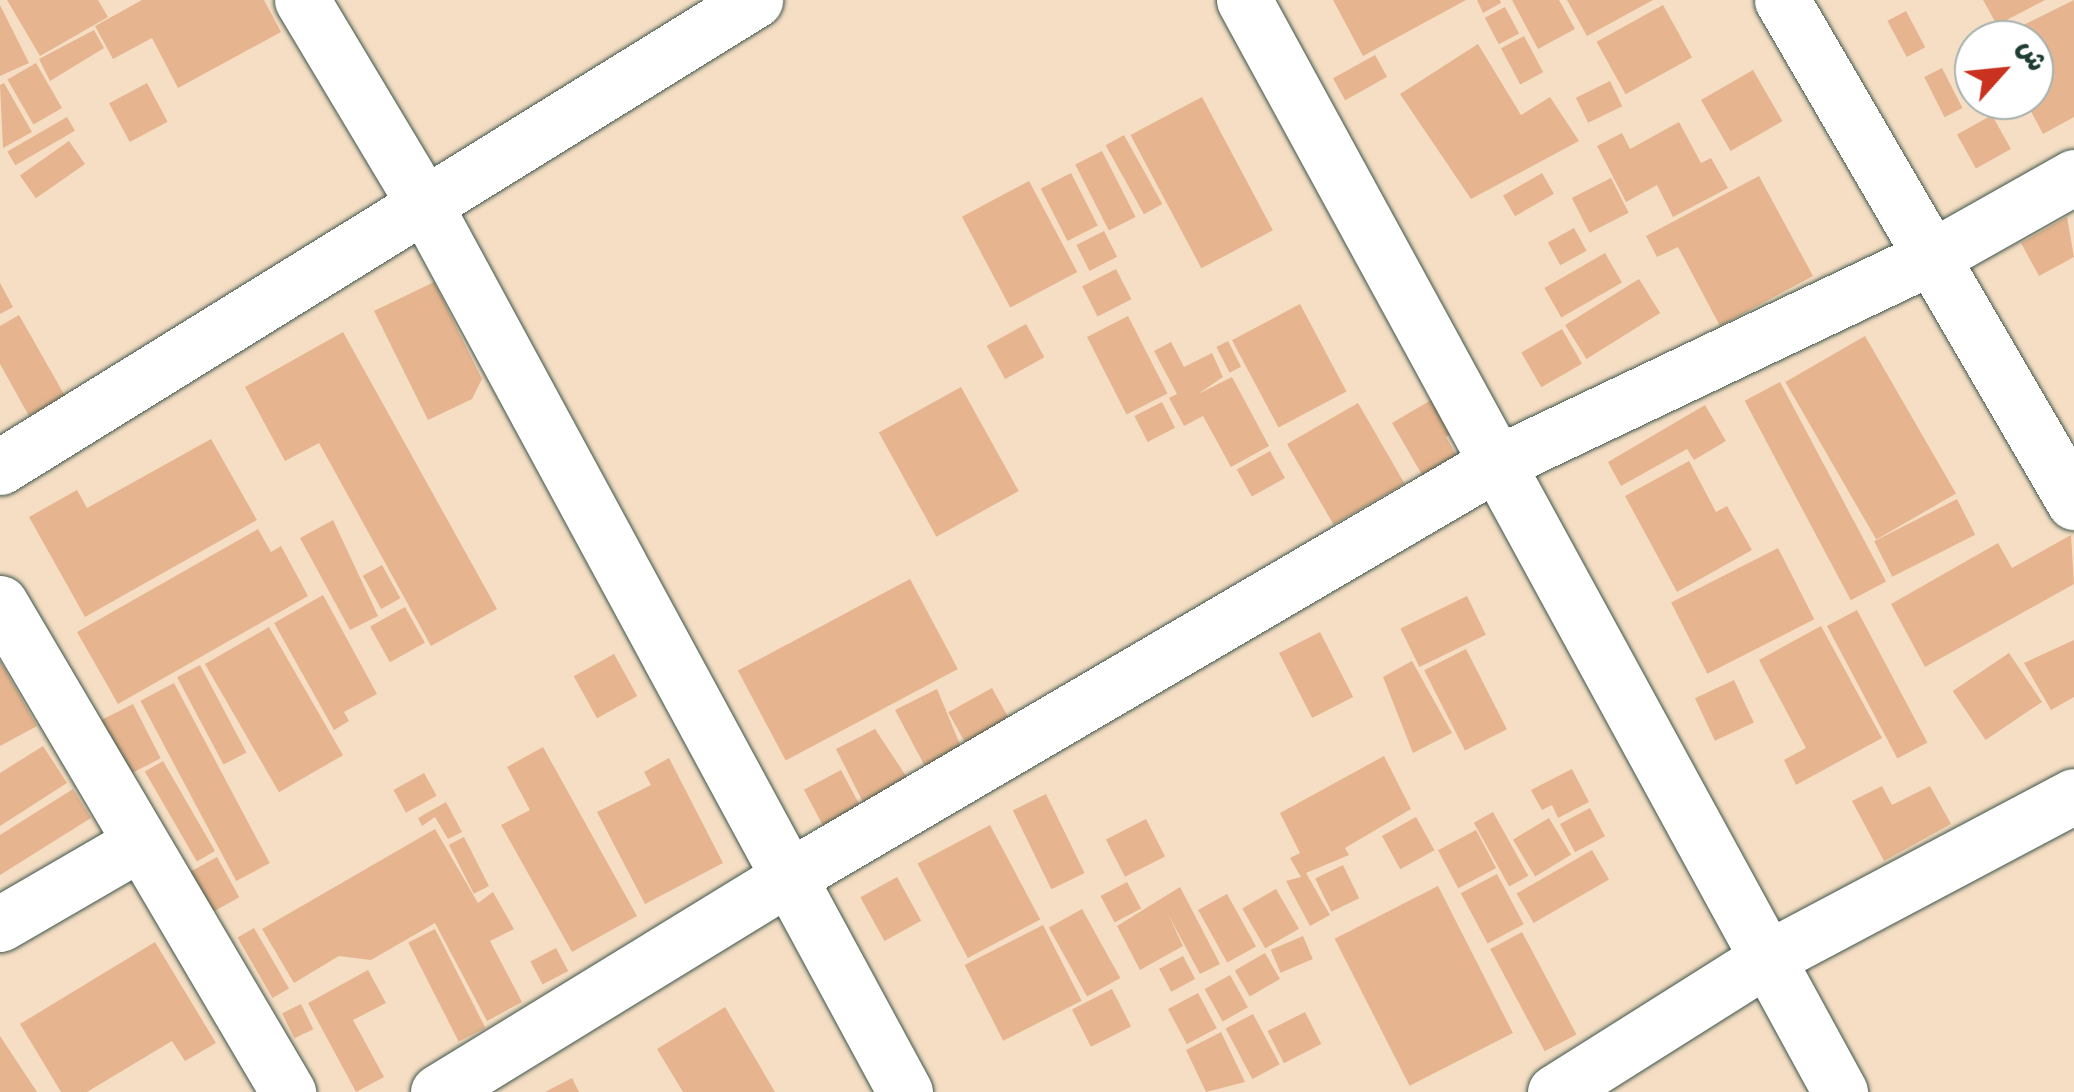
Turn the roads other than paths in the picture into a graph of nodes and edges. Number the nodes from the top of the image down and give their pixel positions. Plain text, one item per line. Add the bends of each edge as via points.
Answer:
1 (302, 0) edge
2 (755, 0) edge
3 (1244, 0) edge
4 (1782, 0) edge
5 (2074, 177) edge
6 (426, 209) junction
7 (1932, 257) junction
8 (1493, 464) junction
9 (0, 467) edge
10 (2074, 502) edge
11 (0, 603) edge
12 (2074, 796) edge
13 (140, 843) junction
14 (786, 878) junction
15 (0, 924) edge
16 (1766, 959) junction
17 (288, 1092) edge
18 (438, 1092) edge
19 (905, 1092) edge
20 (1555, 1092) edge
21 (1840, 1092) edge

1 - 6 street
2 - 6 street
3 - 8 street
4 - 7 street
5 - 7 street
6 - 9 street
6 - 14 street
7 - 8 street
7 - 10 street
8 - 14 street
8 - 16 street
11 - 13 street
12 - 16 street
13 - 15 street
13 - 17 street
14 - 18 street
14 - 19 street
16 - 20 street
16 - 21 street

